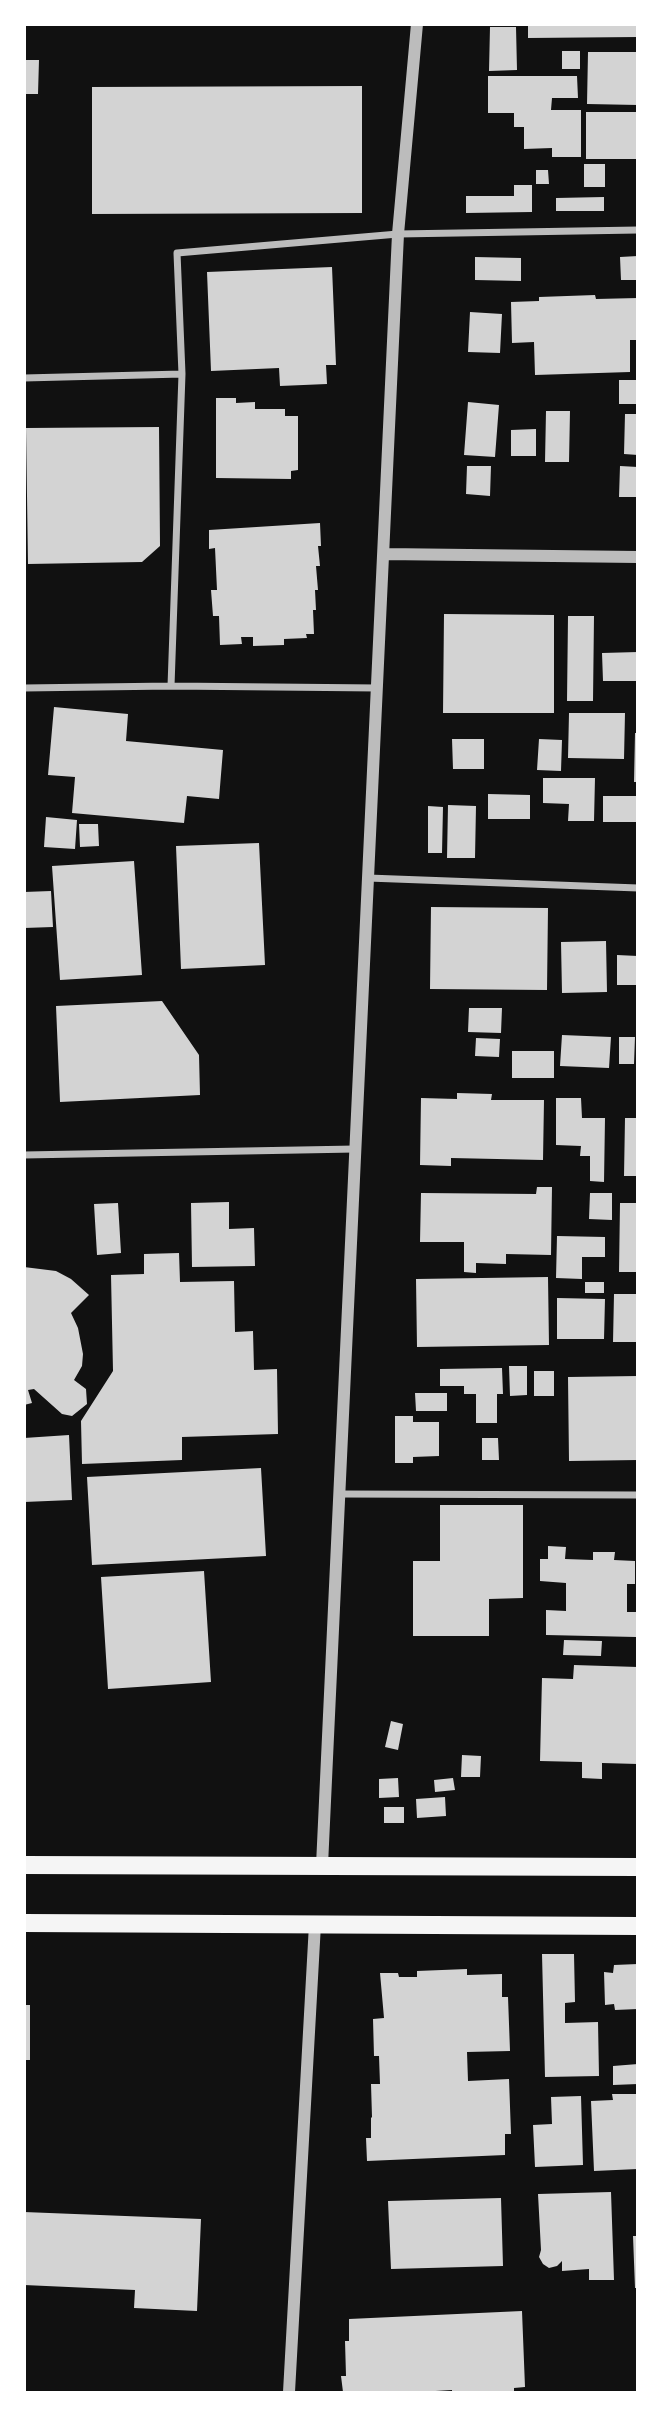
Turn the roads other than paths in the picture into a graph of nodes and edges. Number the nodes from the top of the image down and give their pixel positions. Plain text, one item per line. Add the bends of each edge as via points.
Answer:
1 (417, 24) edge
2 (638, 230) edge
3 (398, 234) junction
4 (182, 374) junction
5 (24, 378) edge
6 (384, 554) junction
7 (638, 556) edge
8 (171, 686) junction
9 (24, 688) edge
10 (377, 688) junction
11 (368, 878) junction
12 (638, 888) edge
13 (355, 1149) junction
14 (24, 1155) edge
15 (339, 1494) junction
16 (638, 1496) edge
17 (24, 1865) edge
18 (322, 1865) junction
19 (638, 1867) edge
20 (24, 1923) edge
21 (315, 1924) junction
22 (638, 1926) edge
23 (289, 2392) edge

1 - 3 street
2 - 3 street
3 - 4 street via 177,253
3 - 6 street
4 - 5 street
4 - 8 street
6 - 7 street
6 - 10 street
8 - 9 street
8 - 10 street
10 - 11 street
11 - 12 street
11 - 13 street
13 - 14 street
13 - 15 street
15 - 16 street
15 - 18 street
17 - 18 main road
18 - 19 main road
20 - 21 main road
21 - 22 main road
21 - 23 street

